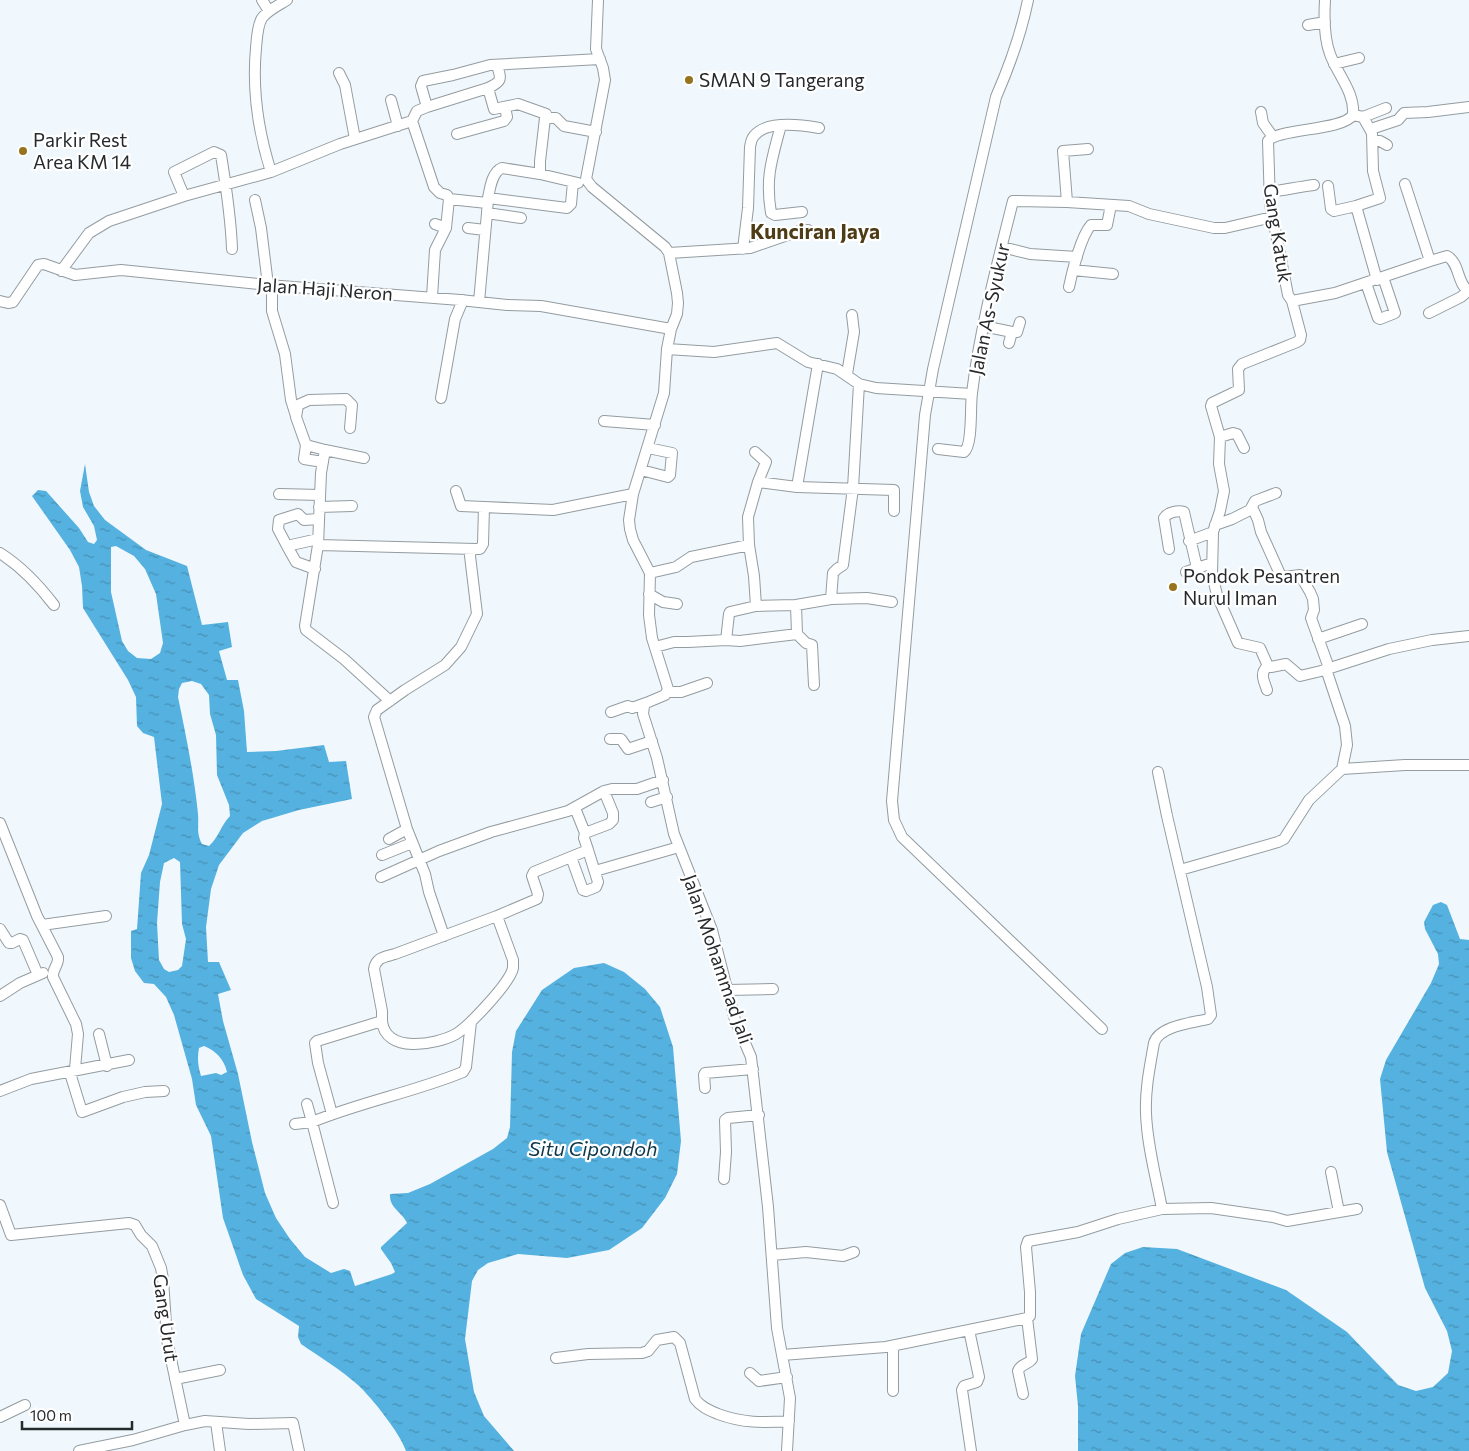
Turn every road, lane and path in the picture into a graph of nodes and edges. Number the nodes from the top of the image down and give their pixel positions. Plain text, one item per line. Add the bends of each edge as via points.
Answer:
1 (262, 0) edge
2 (287, 0) edge
3 (598, 0) edge
4 (1028, 0) edge
5 (1324, 0) edge
6 (269, 11) junction
7 (1325, 22) junction
8 (1308, 25) dead end
9 (1359, 58) dead end
10 (600, 59) junction
11 (1334, 64) junction
12 (497, 65) junction
13 (339, 73) dead end
14 (488, 88) junction
15 (391, 100) dead end
16 (427, 106) junction
17 (505, 107) junction
18 (1469, 107) edge
19 (1386, 108) dead end
20 (1261, 112) dead end
21 (1358, 116) junction
22 (545, 118) junction
23 (412, 121) junction
24 (781, 125) junction
25 (398, 126) junction
26 (819, 128) dead end
27 (1370, 129) junction
28 (596, 132) junction
29 (457, 134) dead end
30 (1273, 137) junction
31 (355, 139) junction
32 (1373, 140) junction
33 (1387, 145) dead end
34 (1088, 149) dead end
35 (271, 172) junction
36 (540, 174) junction
37 (573, 182) junction
38 (1405, 184) dead end
39 (226, 185) junction
40 (589, 185) junction
41 (1314, 186) dead end
42 (1328, 186) dead end
43 (1269, 192) junction
44 (184, 196) junction
45 (255, 200) dead end
46 (449, 200) junction
47 (1067, 202) junction
48 (487, 205) junction
49 (1111, 205) junction
50 (1356, 206) junction
51 (802, 212) dead end
52 (1272, 217) junction
53 (521, 218) dead end
54 (435, 224) dead end
55 (446, 228) junction
56 (468, 228) dead end
57 (485, 230) junction
58 (808, 230) dead end
59 (1002, 246) junction
60 (232, 249) dead end
61 (743, 249) junction
62 (669, 254) junction
63 (1077, 257) junction
64 (1430, 261) junction
65 (1073, 270) junction
66 (61, 271) junction
67 (1113, 274) dead end
68 (1380, 278) junction
69 (1366, 283) junction
70 (270, 285) junction
71 (1069, 287) dead end
72 (1469, 291) edge
73 (432, 297) junction
74 (464, 300) junction
75 (0, 301) edge
76 (1292, 301) junction
77 (479, 302) junction
78 (1429, 313) dead end
79 (852, 315) dead end
80 (1020, 322) dead end
81 (983, 326) junction
82 (670, 329) junction
83 (1012, 332) junction
84 (1009, 343) dead end
85 (667, 349) junction
86 (818, 364) junction
87 (847, 374) junction
88 (859, 384) junction
89 (929, 392) junction
90 (972, 394) junction
91 (441, 398) dead end
92 (296, 417) junction
93 (604, 421) dead end
94 (655, 424) junction
95 (350, 428) dead end
96 (1220, 437) junction
97 (306, 445) junction
98 (648, 448) junction
99 (1244, 448) dead end
100 (938, 449) dead end
101 (325, 450) junction
102 (755, 452) dead end
103 (364, 458) dead end
104 (323, 462) junction
105 (641, 470) junction
106 (758, 482) junction
107 (797, 487) junction
108 (853, 488) junction
109 (456, 491) dead end
110 (1276, 493) dead end
111 (279, 494) dead end
112 (633, 494) junction
113 (320, 495) junction
114 (352, 506) dead end
115 (484, 507) junction
116 (319, 508) junction
117 (1252, 508) junction
118 (894, 511) dead end
119 (318, 519) junction
120 (1214, 528) junction
121 (1190, 541) junction
122 (318, 542) junction
123 (749, 544) junction
124 (286, 546) junction
125 (472, 549) junction
126 (1169, 549) dead end
127 (0, 553) edge
128 (1212, 563) junction
129 (1197, 568) junction
130 (315, 569) junction
131 (1186, 572) dead end
132 (650, 573) junction
133 (649, 594) junction
134 (831, 599) junction
135 (892, 602) dead end
136 (677, 604) dead end
137 (54, 605) dead end
138 (796, 605) junction
139 (756, 606) junction
140 (1362, 624) dead end
141 (797, 634) junction
142 (1469, 636) edge
143 (1318, 639) junction
144 (726, 640) junction
145 (655, 647) junction
146 (1268, 666) junction
147 (1327, 669) junction
148 (707, 683) dead end
149 (814, 685) dead end
150 (1268, 690) dead end
151 (667, 692) junction
152 (390, 701) junction
153 (646, 703) junction
154 (611, 712) dead end
155 (610, 739) dead end
156 (652, 741) junction
157 (1469, 765) edge
158 (1342, 770) junction
159 (1158, 772) dead end
160 (663, 780) junction
161 (604, 791) junction
162 (667, 797) junction
163 (651, 802) dead end
164 (575, 808) junction
165 (0, 823) edge
166 (407, 829) junction
167 (585, 833) junction
168 (389, 839) dead end
169 (412, 843) junction
170 (678, 847) junction
171 (588, 850) junction
172 (382, 855) dead end
173 (572, 856) junction
174 (420, 860) junction
175 (1180, 870) junction
176 (595, 871) junction
177 (381, 877) dead end
178 (106, 916) dead end
179 (497, 916) junction
180 (42, 925) junction
181 (0, 929) edge
182 (444, 936) junction
183 (54, 969) junction
184 (38, 975) junction
185 (773, 989) dead end
186 (728, 990) junction
187 (0, 996) edge
188 (382, 1020) junction
189 (471, 1022) junction
190 (1102, 1029) dead end
191 (99, 1034) dead end
192 (129, 1060) dead end
193 (107, 1066) junction
194 (753, 1069) junction
195 (72, 1071) junction
196 (705, 1088) dead end
197 (0, 1091) edge
198 (164, 1091) dead end
199 (307, 1104) dead end
200 (332, 1114) junction
201 (759, 1115) junction
202 (312, 1122) junction
203 (296, 1124) dead end
204 (1331, 1172) dead end
205 (724, 1179) dead end
206 (333, 1204) dead end
207 (0, 1205) edge
208 (1162, 1209) junction
209 (1357, 1209) dead end
210 (1339, 1212) junction
211 (854, 1252) dead end
212 (772, 1255) junction
213 (1027, 1318) junction
214 (969, 1330) junction
215 (893, 1346) junction
216 (782, 1355) junction
217 (556, 1358) dead end
218 (220, 1370) dead end
219 (750, 1373) dead end
220 (787, 1377) junction
221 (175, 1379) junction
222 (893, 1391) dead end
223 (1023, 1394) dead end
224 (25, 1405) dead end
225 (0, 1417) edge
226 (789, 1421) junction
227 (216, 1422) junction
228 (186, 1425) junction
229 (78, 1451) edge
230 (220, 1451) edge
231 (299, 1451) edge
232 (788, 1451) edge
233 (971, 1451) edge

1 - 6 street
2 - 6 street
3 - 10 street via 596,45
4 - 89 street via 1018,42 996,97
5 - 7 street
6 - 35 street via 261,20 257,39 254,86 257,119
7 - 8 street
7 - 11 street
9 - 11 street
10 - 12 street
10 - 28 street via 605,80
11 - 21 street
12 - 14 street via 500,82
12 - 16 street via 423,81 421,86
13 - 31 street via 345,85
14 - 16 street
14 - 17 street via 494,109
15 - 25 street
16 - 23 street via 417,111
17 - 22 street via 520,104 546,114
17 - 29 street via 504,121
18 - 27 street via 1404,113 1398,120
19 - 21 street
20 - 30 street via 1263,123
21 - 27 street
21 - 30 street
22 - 28 street via 556,118 564,126
22 - 36 street
23 - 25 street
23 - 46 street via 434,187
24 - 26 street
24 - 51 street via 769,172 771,213
24 - 61 street via 758,133 752,139
25 - 31 street
27 - 32 street
28 - 40 street via 586,175
30 - 43 street, Gang Katuk via 1268,144
31 - 35 street
32 - 33 street
32 - 50 street via 1372,171 1383,198
34 - 47 street via 1063,151
35 - 39 street
36 - 37 street
36 - 48 street via 500,169 490,186
37 - 40 street
37 - 48 street via 571,204 567,208
38 - 64 street
39 - 44 street
39 - 44 street via 221,155 214,152 174,172
39 - 60 street
40 - 62 street via 660,241
41 - 43 street
42 - 50 street via 1331,209
43 - 52 street, Gang Katuk
44 - 66 street via 100,225 82,241
45 - 70 street
46 - 48 street
46 - 55 street
47 - 49 street, Jalan As-Syukur
47 - 59 street, Jalan As-Syukur via 1013,201
48 - 53 street
48 - 57 street
49 - 52 street, Jalan As-Syukur via 1129,206 1149,214 1214,228
49 - 63 street via 1107,225 1091,225
50 - 68 street
52 - 76 street, Gang Katuk via 1288,295
54 - 55 street
55 - 73 street via 435,250
56 - 57 street
57 - 77 street
58 - 61 street
59 - 63 street via 1030,254
59 - 81 street, Jalan As-Syukur
61 - 62 street
62 - 82 street via 678,304
63 - 65 street
64 - 68 street, Gang Katuk
64 - 72 street, Gang Katuk via 1451,258
65 - 67 street
65 - 71 street
66 - 70 street, Jalan Haji Neron via 81,276 122,270
66 - 75 street, Jalan Haji Neron via 38,265 15,300 8,303
68 - 69 street, Gang Katuk
68 - 69 street via 1392,303 1375,308
69 - 76 street, Gang Katuk
70 - 73 street, Jalan Haji Neron
70 - 92 street via 272,311 285,354
72 - 78 street
73 - 74 street, Jalan Haji Neron
74 - 77 street, Jalan Haji Neron
74 - 91 street via 455,318
76 - 96 street via 1300,340 1239,366 1239,390 1211,406
77 - 82 street, Jalan Haji Neron via 548,307
79 - 87 street via 854,332
80 - 83 street via 1017,332
81 - 83 street
81 - 90 street, Jalan As-Syukur
82 - 85 street
83 - 84 street
85 - 86 street, Jalan As-Syukur via 714,352 777,343 808,362
85 - 94 street via 664,393
86 - 87 street, Jalan As-Syukur
86 - 107 street
87 - 88 street, Jalan As-Syukur
88 - 89 street, Jalan As-Syukur
88 - 108 street
89 - 90 street, Jalan As-Syukur
89 - 190 street via 893,792 894,820 902,837
90 - 100 street via 966,452
92 - 95 street via 298,405 303,402 346,399 352,405
92 - 97 street
93 - 94 street
94 - 98 street
96 - 99 street via 1237,434
96 - 120 street via 1218,464 1224,491
97 - 101 street
97 - 104 street via 304,459
98 - 105 street
98 - 105 street via 672,453 670,475
101 - 103 street
101 - 104 street
102 - 106 street via 766,462
104 - 113 street
105 - 112 street
106 - 107 street
106 - 123 street via 748,517
107 - 108 street
108 - 118 street via 894,490
108 - 134 street via 843,565 833,573
109 - 115 street via 461,506
110 - 117 street via 1255,501
111 - 113 street
112 - 115 street via 553,510
112 - 132 street via 630,530
113 - 116 street
114 - 116 street
115 - 125 street via 483,544
116 - 119 street
117 - 120 street
117 - 143 street via 1280,574 1284,577 1300,575 1310,592
119 - 122 street
119 - 124 street via 304,520 298,514 278,520 278,529
120 - 121 street
120 - 128 street
121 - 126 street via 1184,512 1169,514 1164,518
121 - 129 street
122 - 124 street
122 - 125 street
122 - 130 street
123 - 132 street via 691,556 676,567
123 - 139 street
124 - 130 street via 296,562
125 - 152 street via 470,556 477,614 461,647 445,664
127 - 137 street via 33,578
128 - 129 street
128 - 146 street via 1217,595 1236,641 1260,648
129 - 131 street
130 - 152 street via 306,630
132 - 133 street
133 - 136 street via 663,602
133 - 145 street via 648,615
134 - 135 street via 867,598
134 - 138 street
138 - 139 street
138 - 141 street
139 - 144 street via 730,612
140 - 143 street
141 - 144 street
141 - 149 street via 812,645
142 - 147 street via 1390,648
143 - 147 street
144 - 145 street via 674,642
145 - 151 street
146 - 147 street via 1286,664 1300,676
146 - 150 street via 1262,674
147 - 158 street via 1345,726 1347,745
148 - 151 street via 681,692
151 - 153 street
152 - 166 street via 377,710 374,718
153 - 154 street
153 - 156 street, Jalan Mohammad Jali via 643,714
155 - 156 street via 621,739 628,749
156 - 160 street, Jalan Mohammad Jali
157 - 158 street via 1405,765
158 - 175 street via 1309,800 1284,839
159 - 175 street
160 - 161 street via 637,789 612,788
160 - 162 street, Jalan Mohammad Jali
161 - 164 street
161 - 167 street via 613,820
162 - 163 street
162 - 170 street, Jalan Mohammad Jali
164 - 167 street
164 - 174 street via 491,832
165 - 180 street
166 - 168 street
166 - 169 street
167 - 171 street
169 - 172 street
169 - 174 street
170 - 176 street
170 - 186 street, Jalan Mohammad Jali via 712,930
171 - 173 street
171 - 176 street
173 - 176 street via 583,890 598,885
173 - 179 street via 534,872 537,899
174 - 177 street
174 - 182 street
175 - 208 street via 1211,1015 1208,1019 1162,1032 1155,1038 1146,1113
178 - 180 street
179 - 182 street
179 - 189 street via 513,968 505,984
180 - 183 street via 58,956
181 - 184 street via 12,944 23,940
182 - 188 street via 378,959 375,963
183 - 184 street
183 - 195 street via 52,977 78,1034
184 - 187 street
185 - 186 street
186 - 194 street, Jalan Mohammad Jali
188 - 189 street via 386,1035 409,1044 454,1035
188 - 200 street via 315,1043
189 - 200 street via 463,1072
191 - 193 street
192 - 193 street
193 - 195 street
194 - 196 street via 705,1073
194 - 201 street, Jalan Mohammad Jali
195 - 197 street via 31,1079
195 - 198 street via 82,1112 123,1097
199 - 202 street
200 - 202 street
201 - 205 street via 725,1120
201 - 212 street, Jalan Mohammad Jali
202 - 203 street
202 - 206 street
204 - 210 street
207 - 221 street, Gang Urut via 11,1235 135,1225 152,1246 162,1273 167,1340
208 - 210 street via 1211,1208 1287,1221
208 - 213 street via 1078,1232 1028,1241 1030,1313
209 - 210 street
211 - 212 street via 843,1256 806,1252
212 - 216 street, Jalan Mohammad Jali via 773,1291
213 - 214 street
213 - 223 street via 1032,1359 1018,1371
214 - 215 street
214 - 233 street via 979,1377 977,1382 964,1386 962,1390
215 - 216 street
215 - 222 street
216 - 220 street, Jalan Mohammad Jali
217 - 226 street via 642,1353 657,1340 674,1337 680,1342 695,1399 703,1407 738,1421
218 - 221 street
219 - 220 street via 759,1380
220 - 226 street, Jalan Mohammad Jali
221 - 228 street, Gang Urut
224 - 225 street
226 - 232 street, Jalan Mohammad Jali
227 - 228 street
227 - 230 street
227 - 231 street via 293,1423
228 - 229 street

